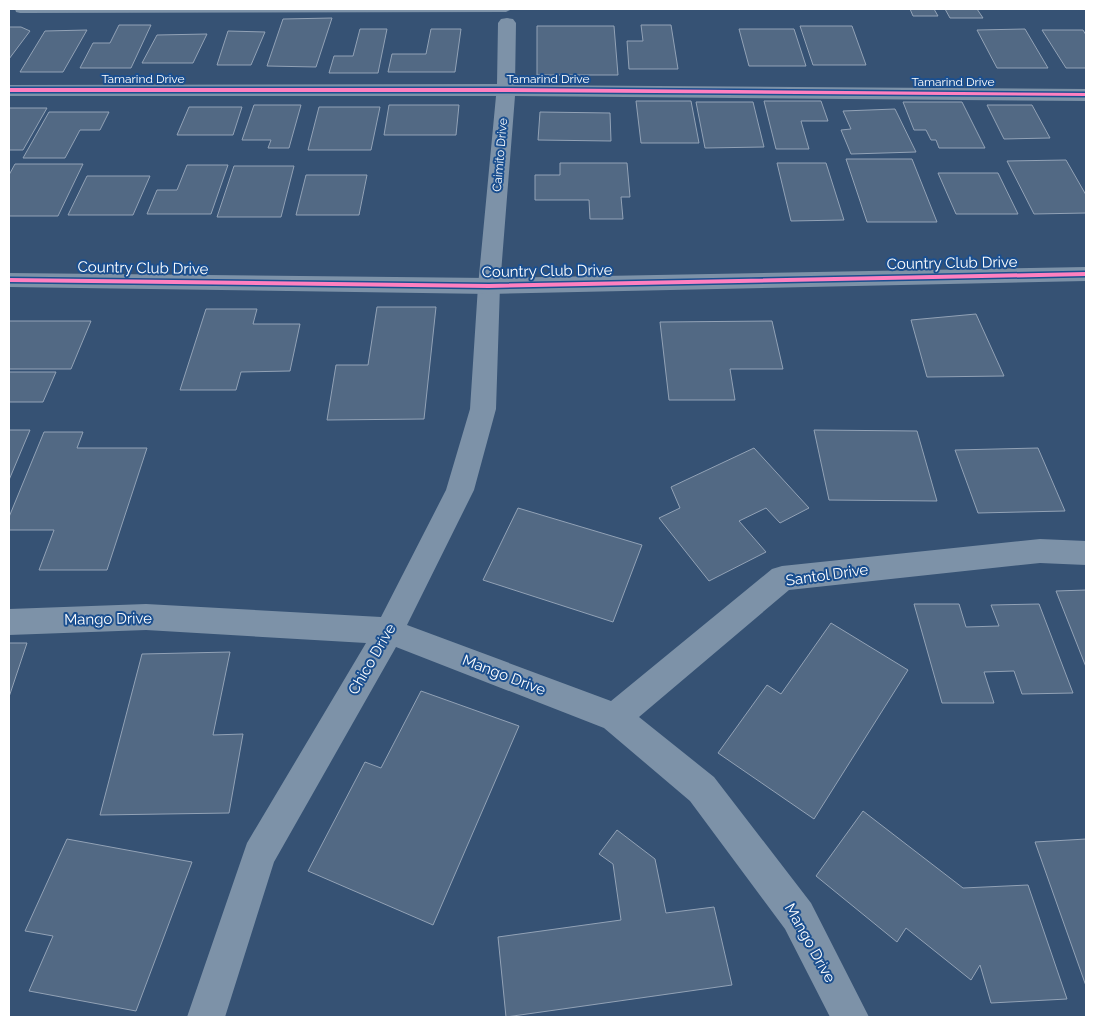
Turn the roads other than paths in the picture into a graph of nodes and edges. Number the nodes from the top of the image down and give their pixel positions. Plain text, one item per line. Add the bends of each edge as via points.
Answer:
1 (237, 9) edge
2 (20, 10) edge
3 (507, 14) edge
4 (9, 90) edge
5 (506, 90) junction
6 (1086, 95) edge
7 (1086, 274) edge
8 (9, 280) edge
9 (489, 286) junction
10 (1086, 552) edge
11 (9, 622) edge
12 (389, 631) junction
13 (615, 717) junction
14 (206, 1017) edge
15 (850, 1017) edge

1 - 2 lane
1 - 3 lane
3 - 5 street, Caimito Drive
4 - 5 street, Tamarind Drive
5 - 6 street, Tamarind Drive
5 - 9 street, Caimito Drive
7 - 9 street, Country Club Drive
8 - 9 street, Country Club Drive
9 - 12 street, Chico Drive via 483,409 460,490
10 - 13 street, Santol Drive via 1040,551 782,578
11 - 12 street, Mango Drive via 146,617
12 - 13 street, Mango Drive
12 - 14 street, Chico Drive via 259,855
13 - 15 street, Mango Drive via 702,789 798,916

